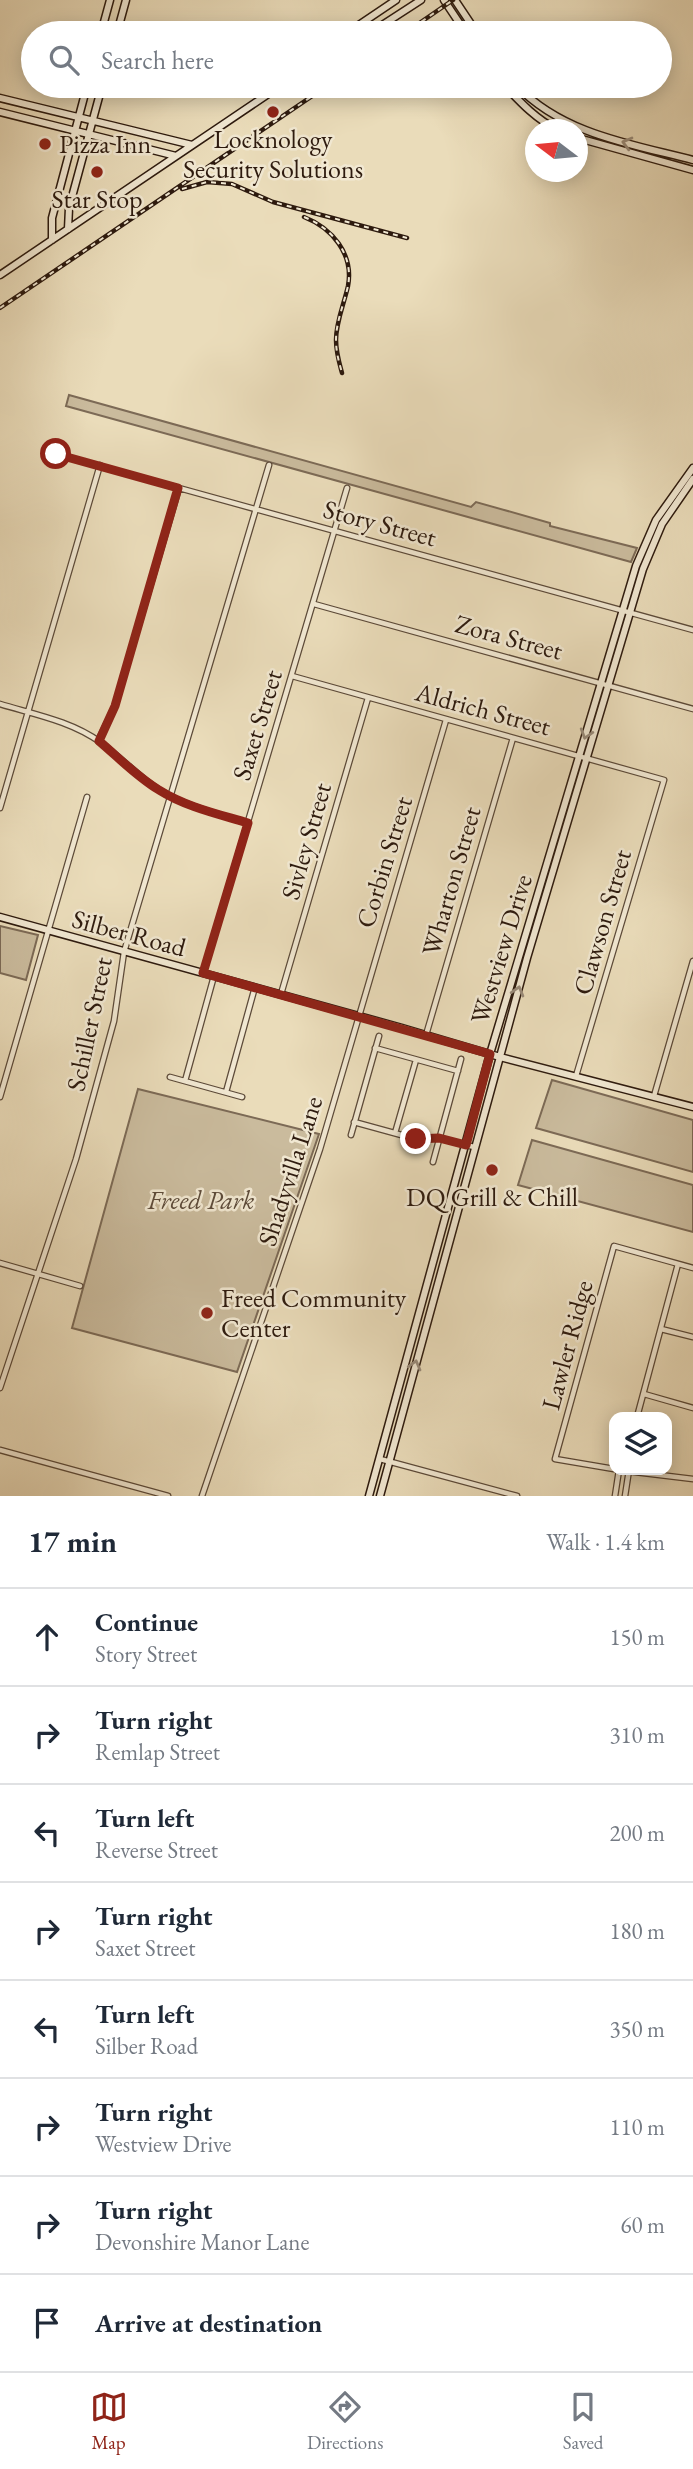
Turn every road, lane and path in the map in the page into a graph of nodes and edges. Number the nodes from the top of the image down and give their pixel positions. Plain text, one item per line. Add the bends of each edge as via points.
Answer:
1 (110, 0) edge
2 (126, 0) edge
3 (396, 0) edge
4 (421, 0) edge
5 (444, 0) edge
6 (455, 0) edge
7 (104, 21) edge
8 (120, 21) edge
9 (365, 21) edge
10 (389, 21) edge
11 (458, 21) edge
12 (469, 21) edge
13 (0, 98) edge
14 (84, 98) edge
15 (99, 98) edge
16 (262, 98) edge
17 (516, 98) edge
18 (531, 98) edge
19 (0, 112) edge
20 (78, 118) junction
21 (540, 119) edge
22 (93, 121) junction
23 (74, 132) junction
24 (89, 135) junction
25 (588, 141) edge
26 (192, 145) junction
27 (176, 156) junction
28 (693, 160) edge
29 (693, 170) edge
30 (62, 181) junction
31 (76, 182) junction
32 (68, 229) junction
33 (52, 240) junction
34 (0, 275) edge
35 (56, 454) dead end
36 (100, 465) junction
37 (269, 465) dead end
38 (693, 468) edge
39 (693, 479) edge
40 (178, 488) junction
41 (347, 488) dead end
42 (256, 510) junction
43 (335, 530) junction
44 (314, 604) junction
45 (622, 611) junction
46 (630, 613) junction
47 (693, 630) edge
48 (292, 676) junction
49 (601, 684) junction
50 (609, 686) junction
51 (368, 698) junction
52 (0, 704) edge
53 (693, 709) edge
54 (28, 712) junction
55 (446, 720) junction
56 (513, 738) junction
57 (99, 741) junction
58 (579, 756) junction
59 (587, 758) junction
60 (664, 779) joint
61 (87, 797) dead end
62 (170, 797) junction
63 (0, 807) edge
64 (248, 823) junction
65 (549, 857) junction
66 (557, 860) junction
67 (0, 917) edge
68 (48, 930) junction
69 (124, 952) junction
70 (519, 955) junction
71 (527, 958) junction
72 (693, 961) edge
73 (203, 973) junction
74 (214, 976) junction
75 (255, 988) junction
76 (281, 994) junction
77 (358, 1016) junction
78 (426, 1035) junction
79 (379, 1036) dead end
80 (375, 1048) junction
81 (490, 1054) junction
82 (500, 1057) junction
83 (461, 1059) dead end
84 (416, 1060) junction
85 (458, 1071) junction
86 (576, 1076) junction
87 (170, 1077) dead end
88 (185, 1081) junction
89 (226, 1092) junction
90 (654, 1096) junction
91 (0, 1097) edge
92 (242, 1097) dead end
93 (693, 1107) edge
94 (354, 1122) junction
95 (395, 1133) junction
96 (351, 1135) dead end
97 (439, 1138) junction
98 (466, 1145) junction
99 (474, 1147) junction
100 (433, 1162) dead end
101 (0, 1263) edge
102 (678, 1265) junction
103 (693, 1268) edge
104 (436, 1272) junction
105 (39, 1274) junction
106 (80, 1286) dead end
107 (661, 1329) junction
108 (693, 1337) edge
109 (0, 1388) edge
110 (644, 1394) junction
111 (693, 1408) edge
112 (639, 1412) edge
113 (0, 1450) edge
114 (380, 1459) junction
115 (390, 1462) junction
116 (609, 1469) edge
117 (617, 1475) edge
118 (628, 1475) edge
119 (665, 1475) edge
120 (693, 1479) edge
121 (168, 1496) edge
122 (202, 1496) edge
123 (369, 1496) edge
124 (380, 1496) edge
125 (517, 1496) edge
126 (615, 1496) edge
127 (625, 1496) edge

1 - 7 main road
2 - 8 main road
3 - 9 main road
4 - 10 main road
5 - 11 main road
6 - 12 main road
13 - 20 main road
14 - 20 main road
15 - 22 main road
16 - 26 main road
17 - 21 main road
28 -> 18 main road via 579,129
19 - 23 main road
20 - 22 main road
20 - 23 main road
22 - 24 main road
22 - 26 main road
23 - 24 main road
23 - 30 main road
24 - 27 main road
24 - 31 main road
25 - 29 main road
26 - 27 main road
27 - 32 main road
30 - 31 main road
30 - 33 main road via 52,218
31 - 32 main road
32 - 33 main road
33 - 34 main road
35 - 36 street, Story Street
36 - 40 street, Story Street
36 - 54 street
37 - 42 street, Schiller Street
38 - 45 main road, Westview Drive via 656,520
39 - 46 main road, Westview Drive via 658,532
40 - 42 street, Story Street
40 - 57 street via 115,706
41 - 43 street, Saxet Street
42 - 43 street, Story Street
42 - 62 street, Schiller Street
43 - 44 street, Saxet Street
43 - 45 street, Story Street
44 - 48 street, Saxet Street
44 - 49 street, Zora Street
45 - 46 street, Story Street
45 - 49 main road, Westview Drive
46 - 47 street, Story Street
46 - 50 main road, Westview Drive
48 - 51 street, Aldrich Street
48 - 64 street, Saxet Street
49 - 50 street, Zora Street
49 -> 58 main road, Westview Drive
50 - 53 street, Zora Street
50 - 59 main road, Westview Drive
51 - 55 street, Aldrich Street
51 - 76 street, Sivley Street
52 - 54 street
54 - 57 street via 61,721
54 - 63 street
55 - 56 street, Aldrich Street
55 - 77 street, Corbin Street
56 - 58 street, Aldrich Street
56 - 78 street, Wharton Street
57 - 62 street
58 - 59 street, Aldrich Street
58 - 65 main road, Westview Drive
59 - 60 street, Aldrich Street
59 - 66 main road, Westview Drive
60 - 86 street, Clawson Street
61 - 68 street
62 - 64 street
62 - 69 street, Schiller Street
64 - 73 street, Saxet Street
65 - 66 main road
65 - 70 main road, Westview Drive
66 - 71 main road, Westview Drive
67 - 68 main road, Silber Road
68 - 69 main road, Silber Road
68 - 91 street
69 - 73 main road, Silber Road
69 - 105 street, Schiller Street via 114,1021
70 - 71 main road
70 - 81 main road, Westview Drive
82 -> 71 main road, Westview Drive
72 - 90 street
73 - 74 main road, Silber Road
74 - 75 main road, Silber Road
74 - 88 street
75 - 76 main road, Silber Road
75 - 89 street
76 - 77 main road, Silber Road
77 - 78 main road, Silber Road
77 - 122 street, Shadyvilla Lane via 320,1149
78 - 81 main road, Silber Road
79 - 80 street
80 - 84 street
80 - 94 street
81 - 82 main road, Silber Road
81 - 98 main road, Westview Drive
82 - 86 main road, Silber Road
82 - 99 main road, Westview Drive
83 - 85 street
84 - 85 street
84 - 95 street
85 - 97 street
86 - 90 main road, Silber Road
87 - 88 street
88 - 89 street
89 - 92 street
90 - 93 main road, Silber Road
94 - 95 street
94 - 96 street
95 - 97 street via 416,1139
97 - 98 street
97 - 100 street
98 - 99 street
98 - 104 main road, Westview Drive
99 - 104 main road, Westview Drive
101 - 105 street
102 - 103 street
102 - 107 street
102 - 116 street, Lawler Ridge via 614,1246 555,1459
104 - 114 main road, Westview Drive
115 -> 104 main road, Westview Drive
105 - 106 street
105 - 109 street, Schiller Street
107 - 108 street
107 - 110 street
110 - 111 street
110 - 112 street
113 - 121 street
114 - 115 street
114 - 123 main road, Westview Drive
115 - 124 main road, Westview Drive
115 - 125 street
117 - 126 street
118 - 127 street
119 - 120 street

